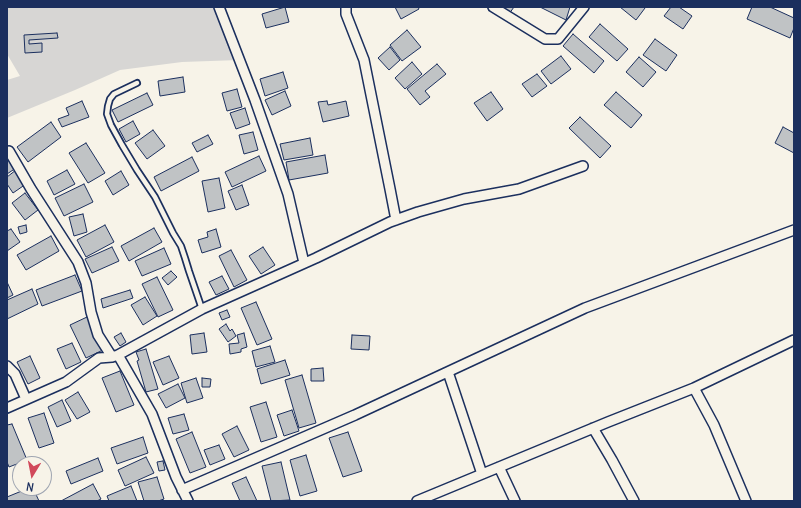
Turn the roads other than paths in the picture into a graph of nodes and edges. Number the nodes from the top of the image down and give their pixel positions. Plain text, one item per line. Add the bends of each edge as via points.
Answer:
1 (219, 7) edge
2 (346, 7) edge
3 (493, 7) edge
4 (584, 7) edge
5 (137, 83) dead end
6 (9, 151) dead end
7 (583, 166) dead end
8 (396, 220) junction
9 (794, 230) edge
10 (304, 263) junction
11 (202, 309) junction
12 (794, 340) edge
13 (115, 356) junction
14 (7, 366) edge
15 (448, 372) junction
16 (694, 388) junction
17 (26, 399) junction
18 (7, 408) edge
19 (593, 428) junction
20 (499, 467) junction
21 (482, 474) junction
22 (182, 490) junction
23 (188, 501) edge
24 (417, 501) edge
25 (515, 501) edge
26 (634, 501) edge
27 (746, 501) edge

1 - 10 street via 288,194
2 - 8 street via 346,14 364,60
3 - 4 street via 545,39 558,39
5 - 11 lane via 114,94 110,99 107,114 180,246
6 - 13 street via 78,262 86,283 98,335
7 - 8 street via 519,189 464,199
8 - 10 street
9 - 15 street via 585,308
10 - 11 street
11 - 13 street
12 - 16 street
13 - 17 street via 98,358 66,382
13 - 22 street via 152,414
14 - 17 street via 15,374
15 - 21 street
15 - 22 street via 355,416
16 - 19 street
16 - 27 street via 714,425
17 - 18 street
19 - 20 street
19 - 26 street
20 - 21 street
20 - 25 street
21 - 24 street
22 - 23 street

